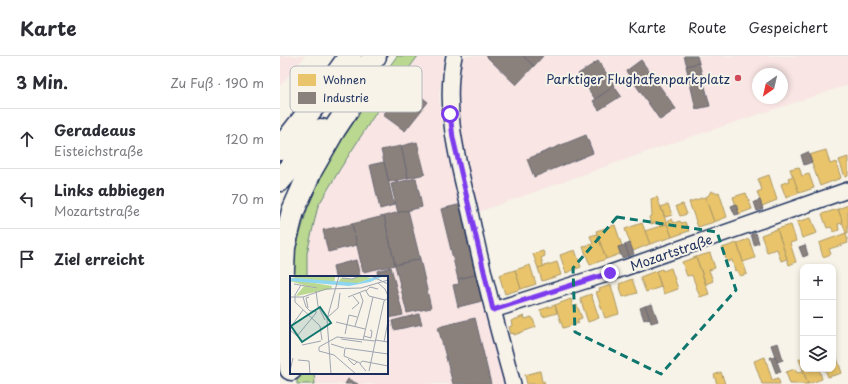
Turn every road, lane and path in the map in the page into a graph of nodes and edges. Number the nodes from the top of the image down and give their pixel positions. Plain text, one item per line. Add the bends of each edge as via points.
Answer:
1 (350, 56) edge
2 (375, 56) edge
3 (454, 56) edge
4 (343, 66) edge
5 (368, 66) edge
6 (297, 112) edge
7 (309, 112) edge
8 (334, 112) edge
9 (346, 112) edge
10 (280, 132) edge
11 (280, 149) edge
12 (280, 180) edge
13 (848, 190) edge
14 (493, 310) junction
15 (290, 360) edge
16 (291, 374) edge
17 (290, 384) edge
18 (513, 384) edge

1 - 4 highway
2 - 5 highway
3 - 14 street via 450,114 453,138
6 - 10 highway
7 - 11 highway
8 - 12 highway
9 - 15 highway via 311,170 293,210 284,247 282,290
13 - 14 street, Mozartstraße via 610,273
14 - 18 street
16 - 17 highway

